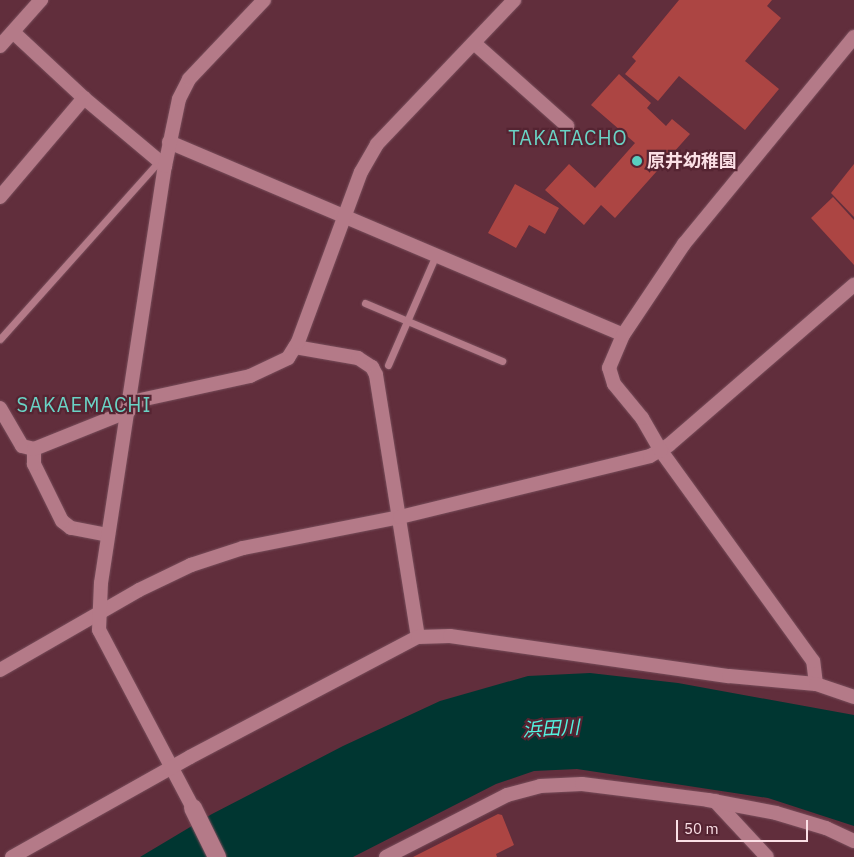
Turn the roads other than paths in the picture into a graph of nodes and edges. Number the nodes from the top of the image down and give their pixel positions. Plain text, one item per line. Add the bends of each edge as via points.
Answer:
1 (41, 0) edge
2 (264, 0) edge
3 (514, 0) edge
4 (13, 32) junction
5 (854, 37) edge
6 (474, 42) junction
7 (0, 46) edge
8 (84, 98) junction
9 (567, 126) dead end
10 (169, 142) junction
11 (162, 163) junction
12 (0, 197) edge
13 (342, 217) junction
14 (435, 257) junction
15 (854, 285) edge
16 (365, 303) dead end
17 (407, 321) junction
18 (623, 335) junction
19 (0, 338) edge
20 (296, 347) junction
21 (502, 361) dead end
22 (388, 364) dead end
23 (130, 407) junction
24 (0, 408) edge
25 (34, 449) junction
26 (661, 451) junction
27 (400, 517) junction
28 (108, 535) junction
29 (99, 613) junction
30 (418, 637) junction
31 (0, 670) edge
32 (816, 684) junction
33 (854, 697) edge
34 (170, 768) junction
35 (715, 802) junction
36 (193, 808) joint
37 (854, 841) edge
38 (12, 857) edge
39 (217, 857) edge
40 (386, 857) edge
41 (767, 857) edge

1 - 4 street
2 - 10 street via 189,79 179,99
3 - 6 street
4 - 7 street
4 - 8 street
5 - 18 street via 684,244
6 - 9 street
6 - 13 street via 377,144
8 - 11 street
8 - 12 street
10 - 11 street
10 - 13 street
11 - 19 lane
11 - 23 street
13 - 14 street
13 - 20 street
14 - 17 lane
14 - 18 street
15 - 26 street
16 - 17 lane
17 - 21 lane
17 - 22 lane
18 - 26 street via 609,374 642,418
20 - 23 street via 288,358 262,372
20 - 27 street via 358,358 372,367
23 - 25 street
23 - 28 street
24 - 25 street via 22,446
25 - 28 street via 34,464 62,521 71,528
26 - 27 street via 636,460
26 - 32 street via 814,661
27 - 29 street via 243,548 191,565
27 - 30 street
28 - 29 street
29 - 31 street
29 - 34 street via 99,630
30 - 32 street via 450,636 729,676
30 - 34 street
32 - 33 street
34 - 36 street
34 - 38 street
35 - 37 street via 776,813 826,828
35 - 40 street via 582,784 540,786 507,795
35 - 41 street
36 - 39 street

